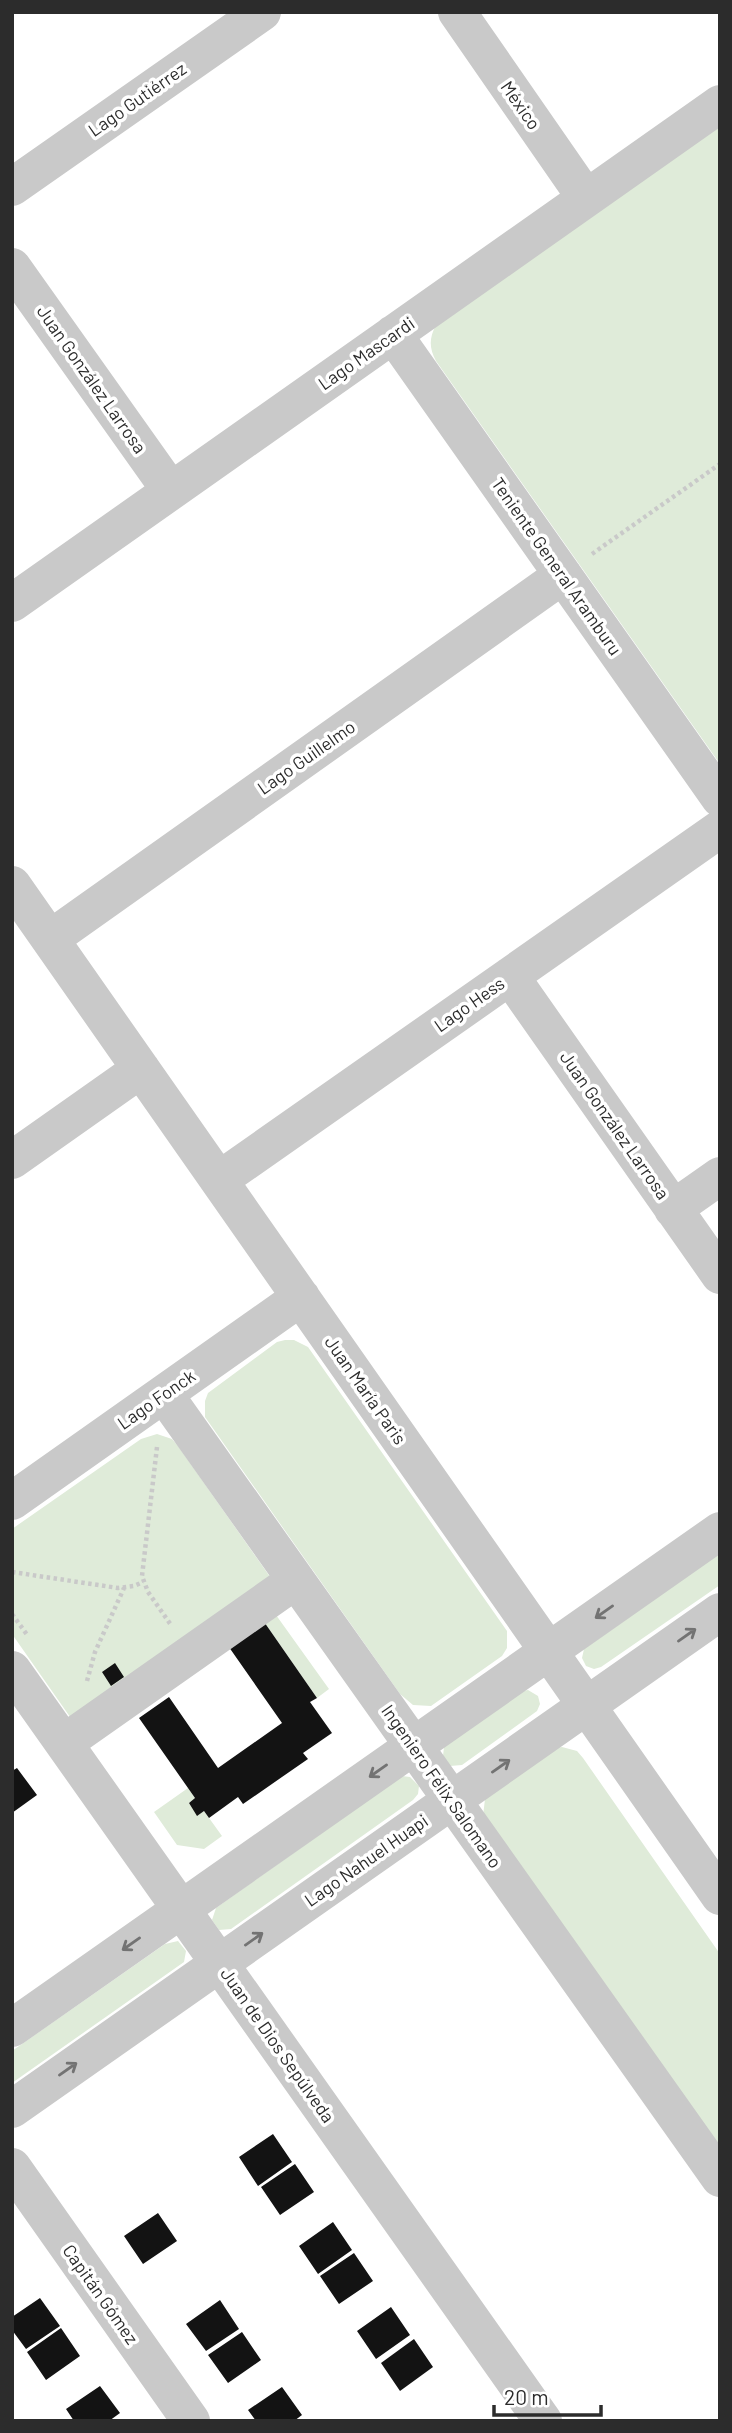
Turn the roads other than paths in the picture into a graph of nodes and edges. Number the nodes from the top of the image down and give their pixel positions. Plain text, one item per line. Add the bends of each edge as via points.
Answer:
1 (262, 12) edge
2 (457, 12) edge
3 (720, 104) edge
4 (12, 187) edge
5 (586, 198) junction
6 (12, 267) edge
7 (393, 334) junction
8 (171, 491) junction
9 (563, 575) junction
10 (12, 603) edge
11 (720, 798) edge
12 (720, 829) edge
13 (12, 885) edge
14 (50, 939) junction
15 (510, 976) junction
16 (141, 1069) junction
17 (12, 1160) edge
18 (720, 1176) edge
19 (219, 1180) junction
20 (673, 1209) junction
21 (720, 1275) edge
22 (301, 1297) junction
23 (164, 1394) junction
24 (12, 1501) edge
25 (720, 1531) edge
26 (296, 1580) junction
27 (720, 1612) edge
28 (549, 1651) junction
29 (12, 1670) edge
30 (587, 1705) junction
31 (64, 1743) junction
32 (414, 1746) junction
33 (452, 1800) junction
34 (720, 1896) edge
35 (181, 1909) junction
36 (219, 1963) junction
37 (12, 2028) edge
38 (12, 2109) edge
39 (12, 2167) edge
40 (720, 2178) edge
41 (191, 2421) edge
42 (543, 2421) edge

1 - 4 street, Lago Gutiérrez
2 - 5 street, México
3 - 5 street, Lago Mascardi
5 - 7 street, Lago Mascardi
6 - 8 street, Juan González Larrosa
7 - 8 street, Lago Mascardi
7 - 9 street, Teniente General Aramburu
8 - 10 street, Lago Mascardi
9 - 11 street, Teniente General Aramburu
9 - 14 street, Lago Guillelmo
12 - 15 street, Lago Hess
13 - 14 street, Juan María Paris
14 - 16 street, Juan María Paris
15 - 19 street, Lago Hess
15 - 20 street, Juan González Larrosa
16 - 17 street
16 - 19 street, Juan María Paris
18 - 20 street
19 - 22 street, Juan María Paris
20 - 21 street, Juan González Larrosa
22 - 23 street, Lago Fonck
22 - 28 street, Juan María Paris
23 - 24 street, Lago Fonck
23 - 26 street, Ingeniero Félix Salomano
25 -> 28 street
26 - 31 street
26 - 32 street, Ingeniero Félix Salomano
30 -> 27 street, Lago Nahuel Huapi
28 - 30 street, Juan María Paris
28 - 32 street
29 - 31 street, Juan de Dios Sepúlveda
33 -> 30 street, Lago Nahuel Huapi
30 - 34 street, Juan María Paris
31 - 35 street, Juan de Dios Sepúlveda
32 - 33 street, Ingeniero Félix Salomano
32 -> 35 street
36 -> 33 street, Lago Nahuel Huapi
33 - 40 street, Ingeniero Félix Salomano
35 - 36 street, Juan de Dios Sepúlveda
35 -> 37 street
38 -> 36 street, Lago Nahuel Huapi
36 - 42 street, Juan de Dios Sepúlveda
39 - 41 street, Capitán Gómez

